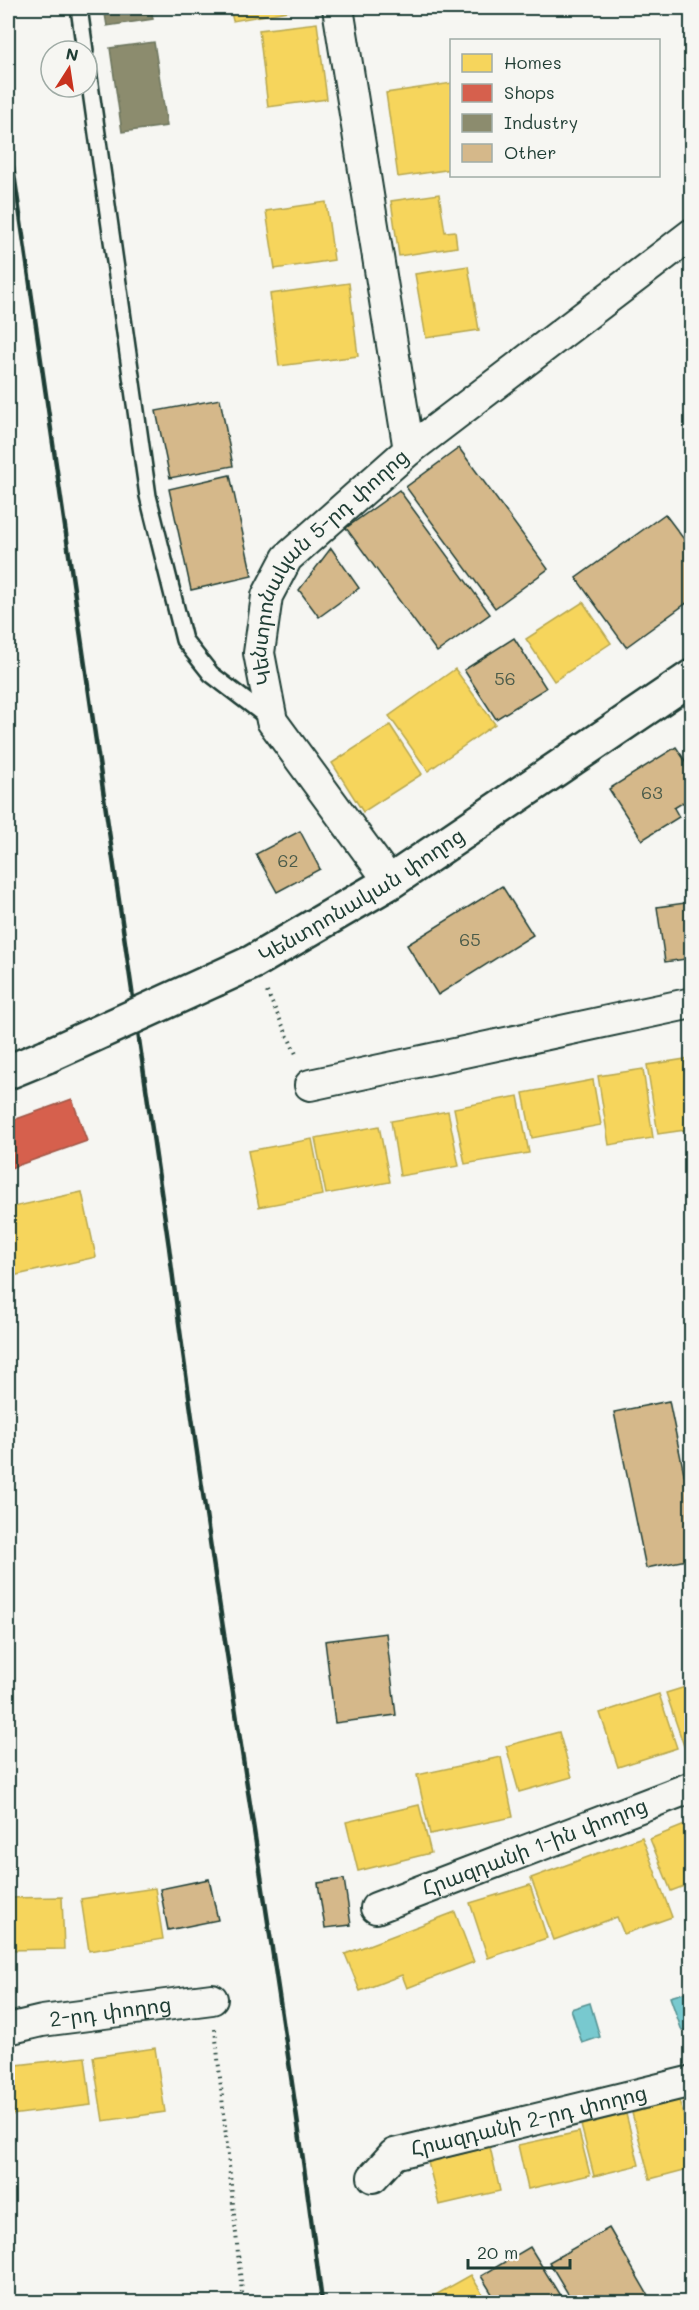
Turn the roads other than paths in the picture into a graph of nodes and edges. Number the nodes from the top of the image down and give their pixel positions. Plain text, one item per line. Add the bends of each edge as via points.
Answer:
1 (79, 8) edge
2 (338, 8) edge
3 (83, 39) edge
4 (92, 99) edge
5 (692, 234) edge
6 (409, 450) junction
7 (692, 677) edge
8 (272, 721) junction
9 (390, 882) junction
10 (692, 1003) edge
11 (8, 1069) edge
12 (310, 1085) road end
13 (692, 1787) edge
14 (376, 1908) dead end
15 (212, 1999) road end
16 (8, 2006) edge
17 (42, 2021) junction
18 (8, 2029) edge
19 (692, 2081) edge
20 (373, 2177) dead end

1 - 3 lane
2 - 6 street, Կենտրոնական 5-րդ փողոց
4 - 8 lane via 148,496 184,640 210,674
5 - 6 street
6 - 8 street, Կենտրոնական 5-րդ փողոց via 287,558 267,596 259,653
7 - 9 main road, Կենտրոնական փողոց
8 - 9 street, Կենտրոնական 5-րդ փողոց
9 - 11 main road, Կենտրոնական փողոց, bridge via 253,962 47,1056
10 - 12 street
13 - 14 street, Հրազդանի 1-ին փողոց
15 - 17 street, 2-րդ փողոց
16 - 17 street
17 - 18 street, 2-րդ փողոց
19 - 20 street, Հրազդանի 2-րդ փողոց via 394,2154

